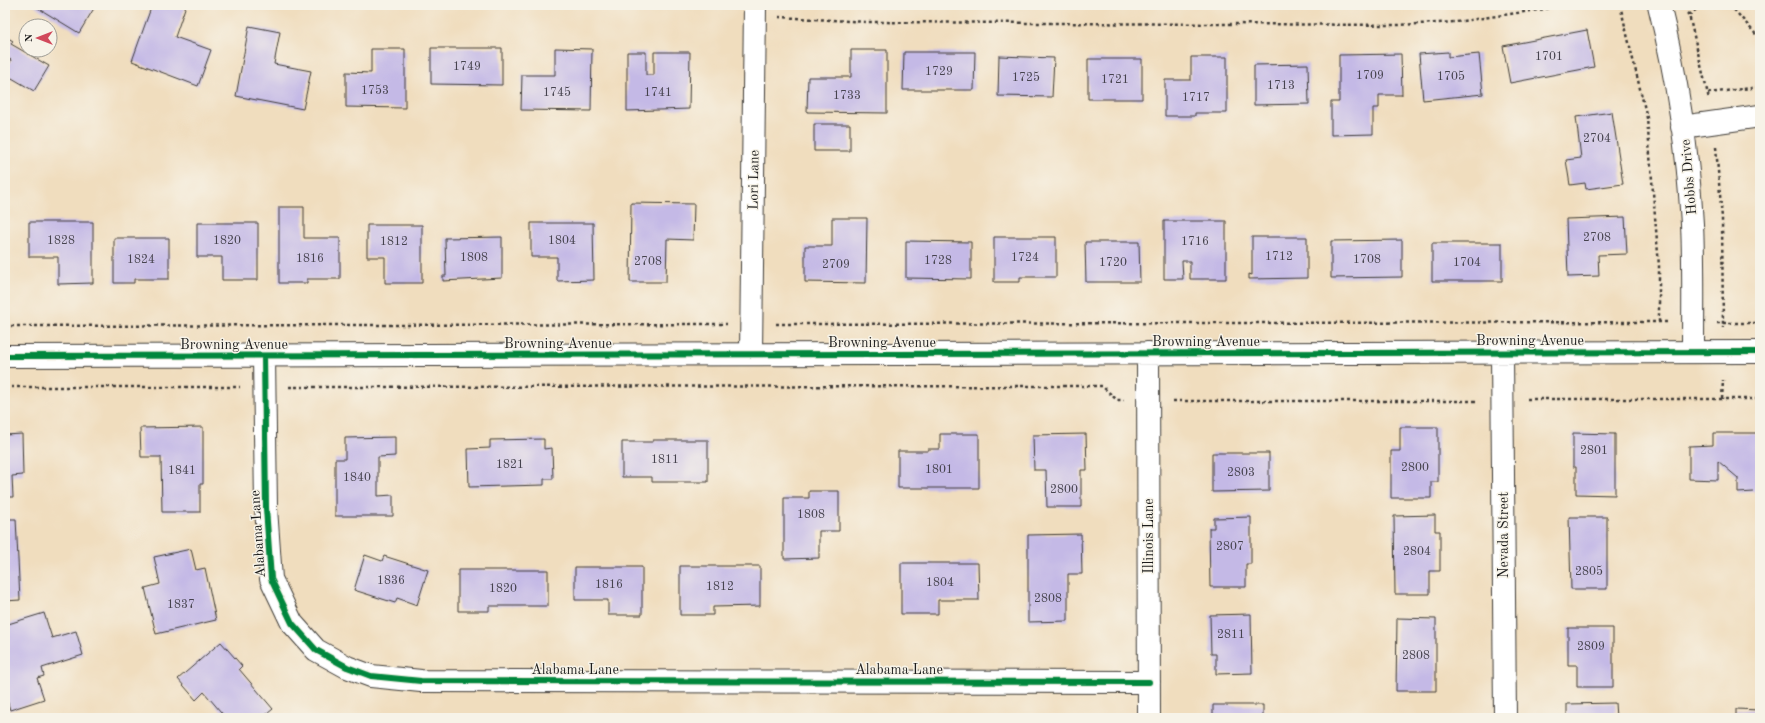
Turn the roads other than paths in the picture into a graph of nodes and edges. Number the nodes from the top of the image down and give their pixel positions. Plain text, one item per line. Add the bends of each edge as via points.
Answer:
1 (1658, 5) edge
2 (755, 11) edge
3 (1760, 116) edge
4 (1682, 127) junction
5 (1502, 352) junction
6 (1693, 352) junction
7 (1760, 352) edge
8 (1148, 353) junction
9 (751, 354) junction
10 (5, 356) edge
11 (264, 356) junction
12 (1149, 682) junction
13 (1149, 718) edge
14 (1505, 718) edge

1 - 4 street, Hobbs Drive via 1674,74
2 - 9 street, Lori Lane
3 - 4 street
4 - 6 street, Hobbs Drive via 1692,224
5 - 6 street, Browning Avenue
5 - 8 street, Browning Avenue
5 - 14 street, Nevada Street
6 - 7 street, Browning Avenue
8 - 9 street, Browning Avenue
8 - 12 street, Illinois Lane
9 - 11 street, Browning Avenue
10 - 11 street, Browning Avenue
11 - 12 street, Alabama Lane via 266,508 271,579 292,623 316,650 347,667 371,676 421,681
12 - 13 street, Illinois Lane

